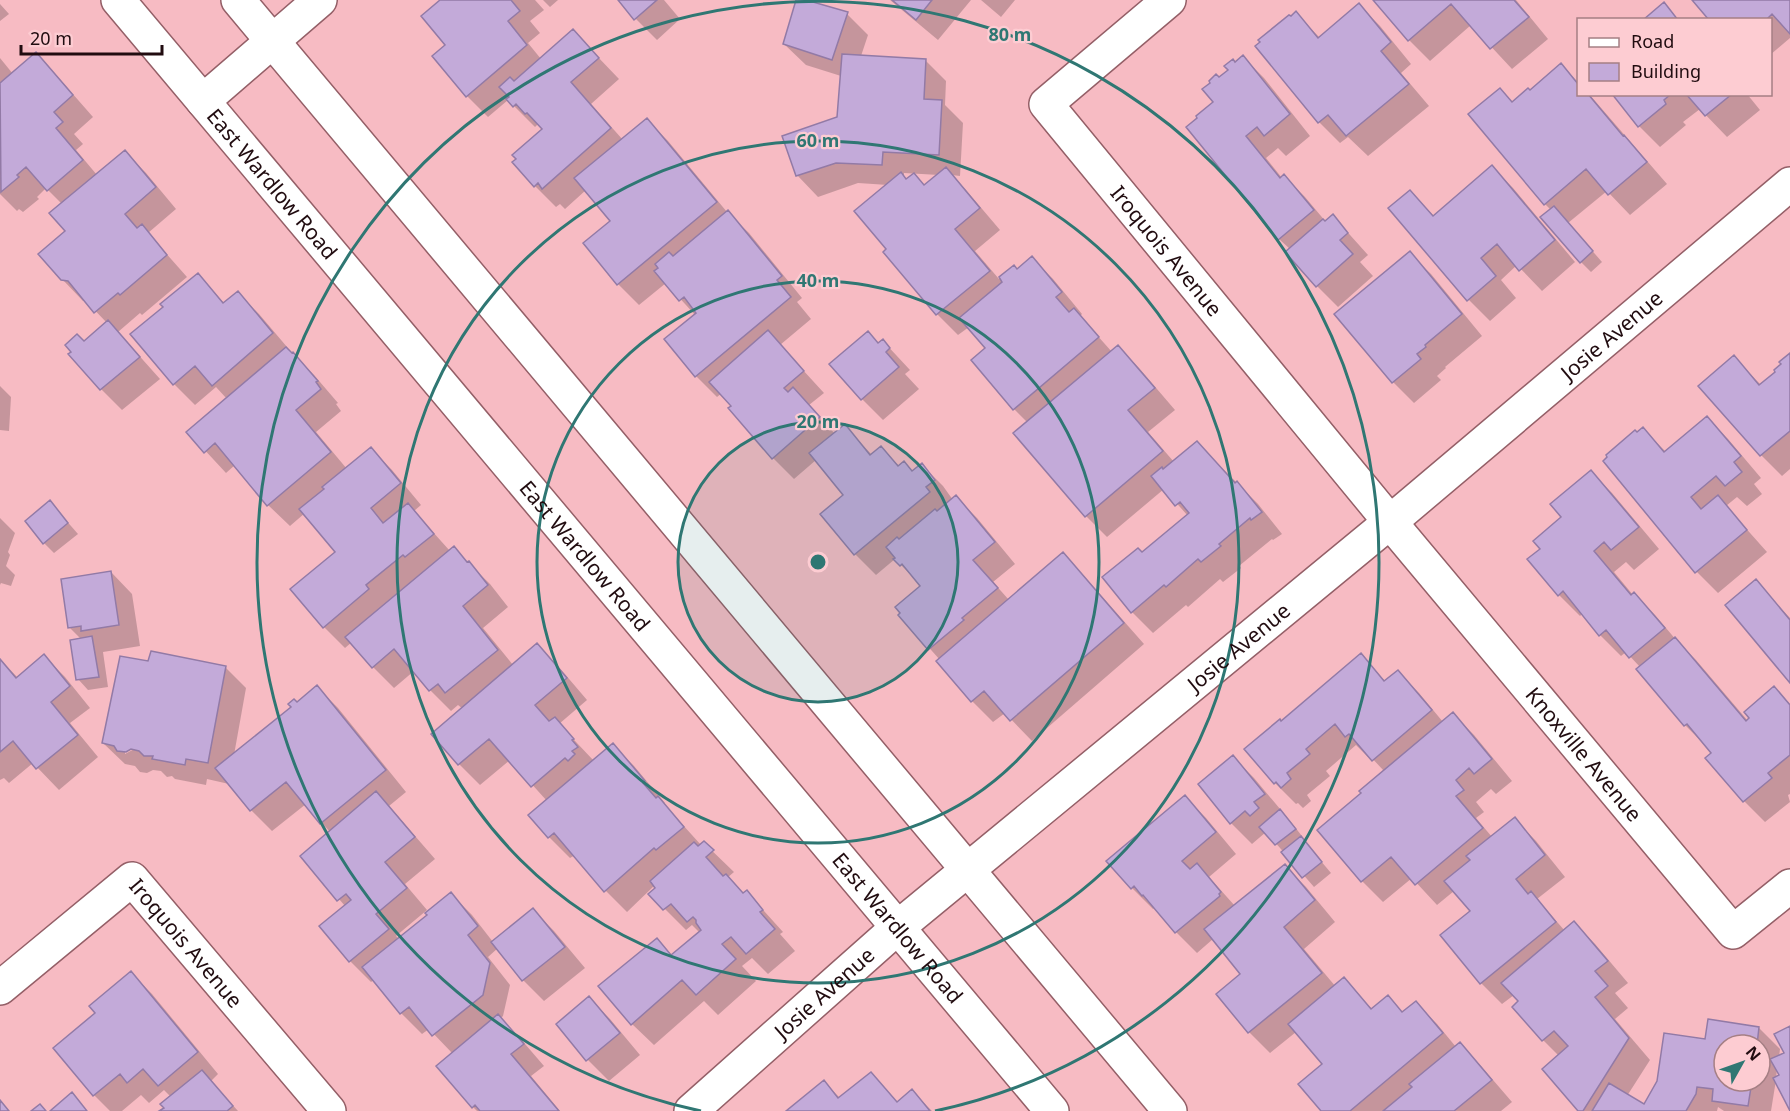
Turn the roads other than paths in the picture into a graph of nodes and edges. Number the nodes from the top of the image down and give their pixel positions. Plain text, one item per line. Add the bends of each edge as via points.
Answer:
1 (118, 0) edge
2 (238, 0) edge
3 (320, 0) edge
4 (1169, 0) edge
5 (272, 41) junction
6 (203, 101) junction
7 (1790, 184) edge
8 (1389, 522) junction
9 (968, 870) junction
10 (1790, 886) edge
11 (897, 928) junction
12 (0, 988) edge
13 (329, 1111) edge
14 (691, 1111) edge
15 (1052, 1111) edge
16 (1170, 1111) edge

1 - 6 street, East Wardlow Road
2 - 5 street
3 - 5 street
4 - 8 street, Iroquois Avenue via 1046,104
5 - 6 street
5 - 9 street
6 - 11 street, East Wardlow Road
7 - 8 street, Josie Avenue
8 - 9 street, Josie Avenue
8 - 10 street, Knoxville Avenue via 1734,932
9 - 11 street, Josie Avenue
9 - 16 street
11 - 14 street, Josie Avenue
11 - 15 street, East Wardlow Road
12 - 13 street, Iroquois Avenue via 132,879

